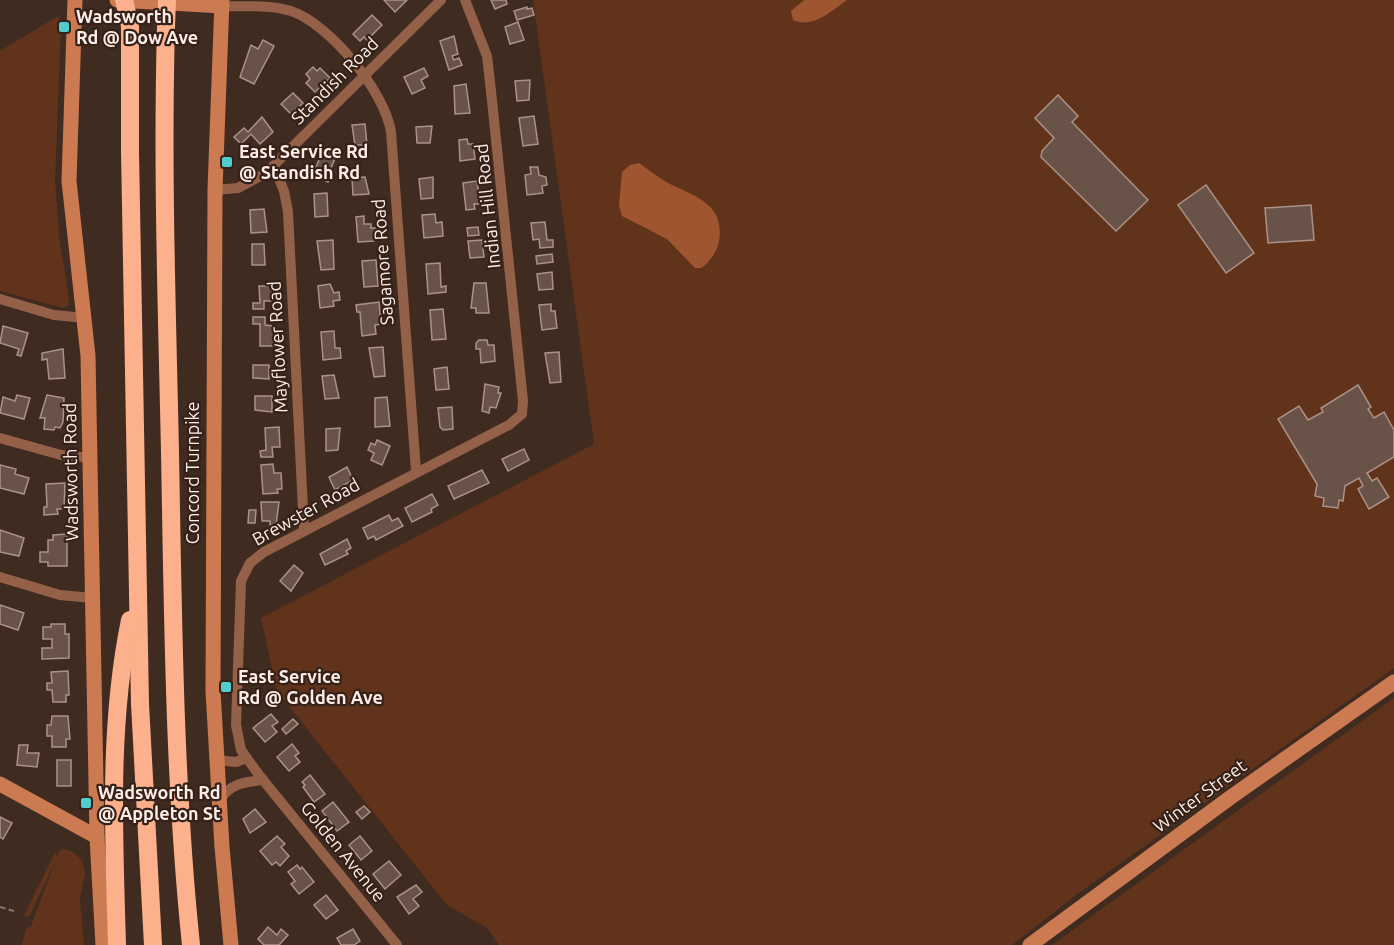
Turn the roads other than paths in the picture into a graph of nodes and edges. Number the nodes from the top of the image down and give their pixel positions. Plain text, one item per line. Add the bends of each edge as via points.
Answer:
1 (75, 0) edge
2 (117, 0) edge
3 (124, 0) edge
4 (131, 0) edge
5 (167, 0) edge
6 (441, 0) edge
7 (465, 0) edge
8 (222, 3) edge
9 (268, 3) edge
10 (130, 26) junction
11 (364, 75) junction
12 (274, 166) junction
13 (215, 190) junction
14 (0, 299) edge
15 (85, 318) junction
16 (522, 414) joint
17 (0, 438) edge
18 (90, 458) junction
19 (416, 471) junction
20 (304, 529) junction
21 (137, 574) junction
22 (0, 577) edge
23 (92, 598) junction
24 (1394, 682) edge
25 (246, 758) junction
26 (216, 760) junction
27 (263, 780) junction
28 (0, 784) edge
29 (219, 804) junction
30 (97, 837) junction
31 (103, 945) edge
32 (117, 945) edge
33 (153, 945) edge
34 (191, 945) edge
35 (231, 945) edge
36 (396, 945) edge
37 (1030, 945) edge

1 - 15 main road, Wadsworth Road via 69,181
2 - 8 main road
3 - 10 highway, bridge
4 - 10 highway, bridge
5 - 34 highway, Concord Turnpike, bridge via 164,157 174,676
6 - 11 street, Standish Road
7 - 16 street, Indian Hill Road via 487,56
8 - 9 street, Sagamore Road
8 - 13 main road, Concord Turnpike
9 - 11 street, Sagamore Road via 296,13 328,36
10 - 21 highway
11 - 12 street, Standish Road
11 - 19 street, Sagamore Road via 385,108 391,132
12 - 13 street, Standish Road via 245,185
12 - 20 street, Mayflower Road via 288,212
13 - 26 main road, Concord Turnpike
14 - 15 street via 59,316
15 - 18 main road, Wadsworth Road
16 - 19 street, Brewster Road via 509,425
17 - 18 street via 61,455
18 - 23 main road, Wadsworth Road
19 - 20 street, Brewster Road
20 - 25 street, Brewster Road via 254,559 242,576 236,725 238,743
21 - 32 highway via 117,725 113,823
21 - 33 highway via 143,793
22 - 23 street via 60,595
23 - 30 main road, Wadsworth Road
24 - 37 main road, Winter Street
25 - 26 street via 236,762
25 - 27 street, Golden Avenue
26 - 29 main road, Concord Turnpike
27 - 29 street via 235,785
27 - 36 street, Golden Avenue
28 - 30 main road
29 - 35 main road, Concord Turnpike
30 - 31 main road, Wadsworth Road

